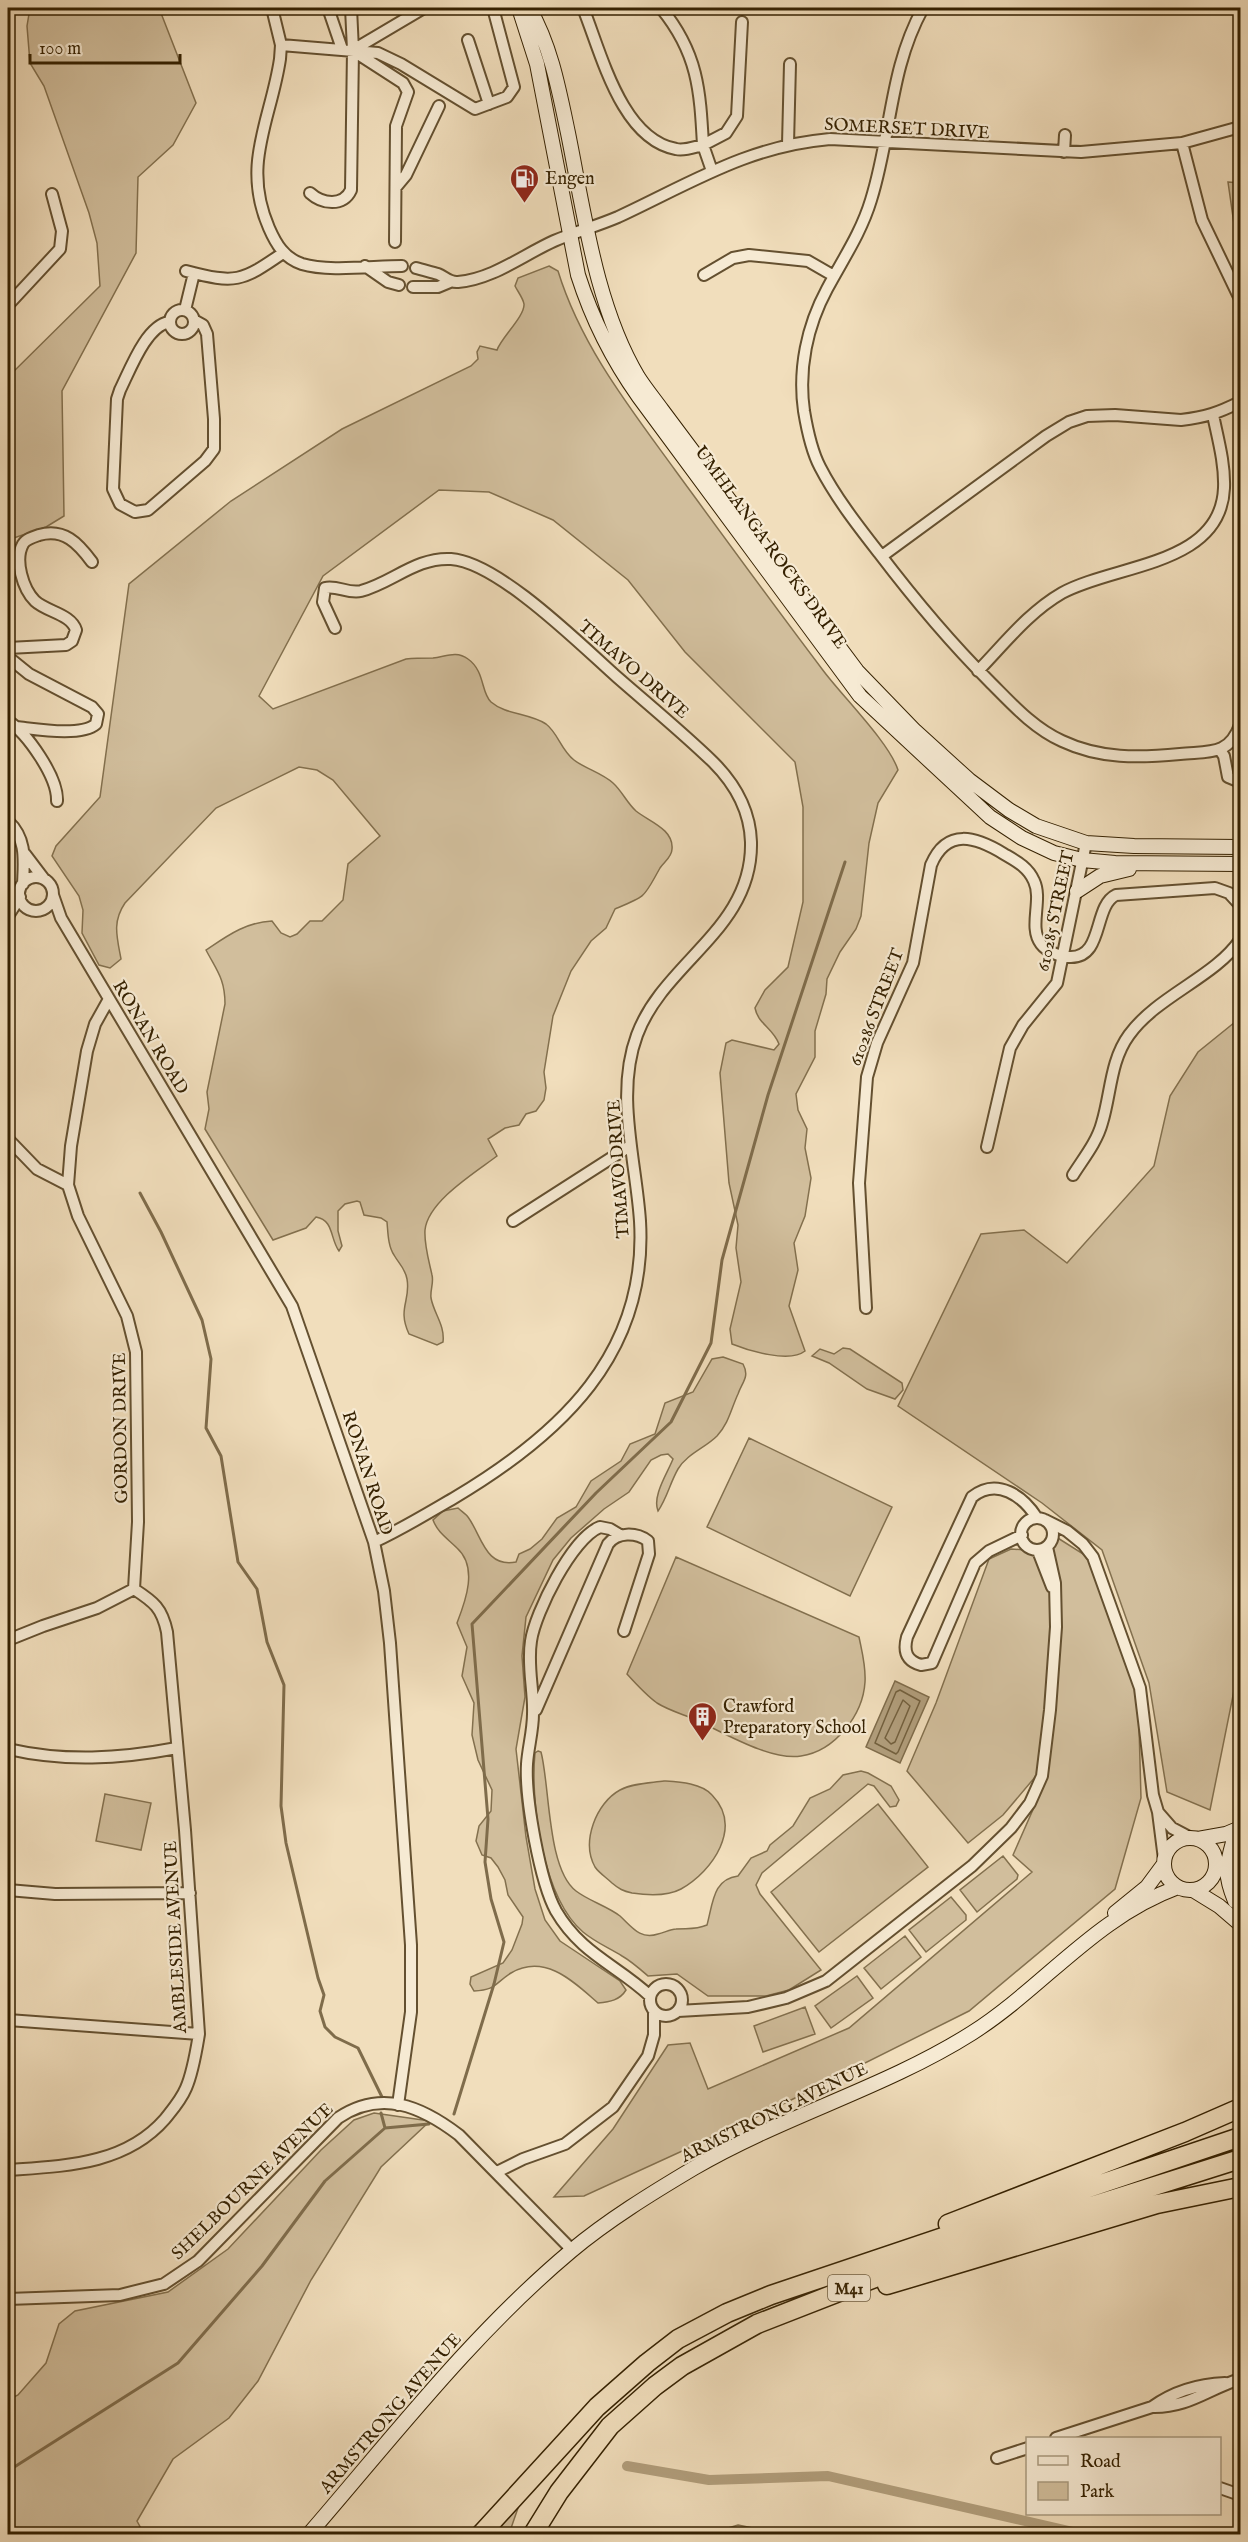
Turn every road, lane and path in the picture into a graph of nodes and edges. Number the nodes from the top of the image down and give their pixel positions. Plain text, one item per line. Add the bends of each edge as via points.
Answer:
1 (272, 8) edge
2 (328, 8) edge
3 (351, 8) edge
4 (424, 8) edge
5 (493, 8) edge
6 (519, 8) edge
7 (530, 8) edge
8 (583, 8) edge
9 (661, 8) edge
10 (923, 8) edge
11 (742, 22) dead end
12 (468, 40) dead end
13 (281, 45) junction
14 (347, 50) junction
15 (790, 64) dead end
16 (489, 104) junction
17 (439, 106) dead end
18 (1240, 127) edge
19 (1065, 135) dead end
20 (886, 142) junction
21 (1182, 143) junction
22 (788, 144) junction
23 (704, 150) junction
24 (1065, 152) junction
25 (712, 171) junction
26 (396, 186) junction
27 (310, 192) dead end
28 (52, 194) dead end
29 (587, 230) junction
30 (569, 236) junction
31 (395, 242) dead end
32 (283, 253) junction
33 (365, 266) junction
34 (402, 266) dead end
35 (416, 268) dead end
36 (704, 275) dead end
37 (834, 276) junction
38 (450, 282) junction
39 (399, 285) dead end
40 (413, 287) dead end
41 (1240, 298) edge
42 (8, 305) edge
43 (185, 310) junction
44 (194, 320) junction
45 (170, 322) junction
46 (1240, 402) edge
47 (1214, 415) junction
48 (882, 556) junction
49 (92, 562) dead end
50 (335, 628) dead end
51 (8, 648) edge
52 (8, 657) edge
53 (978, 670) junction
54 (12, 724) edge
55 (1240, 725) edge
56 (1220, 750) junction
57 (1240, 782) edge
58 (57, 801) dead end
59 (8, 821) edge
60 (1086, 843) junction
61 (1240, 847) edge
62 (25, 854) junction
63 (1083, 860) junction
64 (1167, 864) junction
65 (1240, 864) edge
66 (44, 879) junction
67 (23, 884) junction
68 (1077, 891) junction
69 (53, 895) junction
70 (20, 897) junction
71 (1240, 905) edge
72 (45, 909) junction
73 (30, 910) junction
74 (9, 915) edge
75 (61, 918) junction
76 (1240, 940) edge
77 (1063, 956) junction
78 (110, 999) junction
79 (8, 1139) edge
80 (630, 1146) junction
81 (987, 1147) dead end
82 (1073, 1175) dead end
83 (69, 1185) junction
84 (513, 1221) dead end
85 (866, 1308) dead end
86 (1041, 1519) junction
87 (1053, 1534) junction
88 (620, 1535) junction
89 (1073, 1537) junction
90 (1024, 1540) junction
91 (374, 1542) junction
92 (1042, 1549) junction
93 (134, 1589) junction
94 (624, 1632) dead end
95 (8, 1640) edge
96 (533, 1716) junction
97 (177, 1748) junction
98 (8, 1749) edge
99 (1158, 1812) junction
100 (1239, 1831) edge
101 (1194, 1839) junction
102 (1164, 1862) junction
103 (1216, 1865) junction
104 (1178, 1887) junction
105 (8, 1890) edge
106 (1193, 1890) junction
107 (190, 1893) junction
108 (1238, 1904) edge
109 (1240, 1924) edge
110 (1101, 1929) junction
111 (654, 1992) junction
112 (682, 1996) junction
113 (707, 2010) junction
114 (654, 2011) junction
115 (674, 2014) junction
116 (8, 2019) edge
117 (199, 2034) junction
118 (654, 2035) junction
119 (398, 2105) junction
120 (1240, 2108) edge
121 (1240, 2137) edge
122 (1240, 2159) edge
123 (8, 2170) edge
124 (497, 2172) junction
125 (1240, 2187) edge
126 (573, 2250) junction
127 (771, 2295) junction
128 (8, 2299) edge
129 (757, 2324) junction
130 (1240, 2379) edge
131 (1062, 2437) edge
132 (1026, 2449) edge
133 (997, 2458) dead end
134 (1221, 2490) edge
135 (1240, 2495) edge
136 (309, 2535) edge
137 (481, 2535) edge
138 (533, 2535) edge

1 - 13 street
2 - 14 street
3 - 14 street
4 - 14 street
5 - 16 street via 514,87 507,97
6 - 30 main road, UMHLANGA ROCKS DRIVE via 537,64
7 - 29 main road, UMHLANGA ROCKS DRIVE via 557,83
8 - 23 street via 621,104 637,127 671,148
9 - 23 street via 695,68
10 - 20 street via 897,70
11 - 23 street via 737,116 726,133
12 - 16 street
13 - 14 street
13 - 32 street via 278,74 260,140 257,178 265,218
14 - 16 street via 378,53 471,108
14 - 26 street via 407,89 396,126
14 - 27 street via 351,190 335,202 322,201
15 - 22 street
17 - 26 street via 406,175
18 - 21 street, SOMERSET DRIVE
19 - 24 street
20 - 22 street, SOMERSET DRIVE via 830,139
20 - 24 street, SOMERSET DRIVE
20 - 37 street via 860,232
21 - 24 street, SOMERSET DRIVE
21 - 41 street via 1202,220
22 - 25 street, SOMERSET DRIVE
23 - 25 street
25 - 29 street, SOMERSET DRIVE
26 - 31 street
28 - 42 street via 62,231 60,249
29 - 30 street, SOMERSET DRIVE
29 - 60 main road, UMHLANGA ROCKS DRIVE via 620,341 639,377 856,671 915,731 1009,810 1036,826
30 - 38 street, SOMERSET DRIVE via 493,273
30 - 63 main road, UMHLANGA ROCKS DRIVE via 588,307 626,379 860,696 990,817 1054,853
32 - 33 street via 318,267
32 - 43 street via 252,275 236,280 190,272
33 - 34 street
33 - 39 street
35 - 38 street via 441,275
36 - 37 street via 733,258 749,255 808,261
37 - 48 street via 806,344 804,410 818,464
38 - 40 street, SOMERSET DRIVE via 438,287
43 - 44 street
43 - 45 street via 174,312
44 - 45 street via 190,331 183,334 172,330
44 - 45 street via 203,325 207,334 214,449 148,510 135,513 120,504 113,489 117,399 150,334 159,325
46 - 47 street
47 - 48 street via 1181,420 1096,415 1070,422
47 - 53 street via 1224,486 1217,517 1206,532 1182,551 1063,592 1030,616
48 - 53 street via 932,621
49 - 51 street via 79,544 65,536 47,533 27,540 21,563 23,582 43,607 74,624 75,636 66,645
50 - 80 street, TIMAVO DRIVE via 323,602 325,588 360,591 432,561 452,559 473,565 539,609 697,746 734,785 751,835 746,881 722,925 658,998 643,1021 633,1047 629,1076
52 - 54 street via 29,674 92,707 98,714 96,724 87,730
53 - 56 street via 1041,729 1083,750 1128,757
54 - 58 street via 48,771 57,790
55 - 56 street via 1233,741
56 - 57 street via 1228,777
59 - 62 street via 19,835
60 - 61 main road, UMHLANGA ROCKS DRIVE
60 - 63 street, 610285 STREET
62 - 66 street
62 - 67 street
63 - 64 main road, UMHLANGA ROCKS DRIVE
63 - 68 street, 610285 STREET
64 - 65 main road, UMHLANGA ROCKS DRIVE
64 - 68 main road via 1111,873
66 - 67 street via 34,877
66 - 69 street
67 - 70 street
68 - 77 street, 610285 STREET
69 - 72 street
69 - 75 street, RONAN ROAD
70 - 73 street
70 - 74 street
71 - 77 street via 1229,892 1215,888 1116,895 1104,904 1090,947 1077,956
72 - 73 street
72 - 75 street, RONAN ROAD
73 - 74 street
75 - 78 street, RONAN ROAD
76 - 82 street via 1230,952 1157,1007 1128,1036 1118,1055 1099,1131
77 - 81 street, 610285 STREET via 1056,986 1023,1024 1010,1048
77 - 85 street, 610286 STREET via 1045,947 1038,937 1037,888 1025,868 988,844 970,838 949,843 938,852 931,865 913,963 877,1043 867,1077 859,1183
78 - 83 street, GORDON DRIVE via 95,1024 87,1051 70,1146
78 - 91 street, RONAN ROAD via 292,1306
79 - 83 street via 37,1169
80 - 84 street
80 - 91 street, TIMAVO DRIVE via 639,1219 639,1267 629,1311 608,1361 575,1404 522,1454 468,1490
83 - 93 street, GORDON DRIVE via 78,1216 127,1316 136,1352 138,1512
86 - 87 street via 1049,1524
86 - 89 street via 1062,1527
86 - 90 street via 1025,1523
86 - 90 street via 1008,1491 986,1490 972,1497 905,1643 907,1657 929,1665 936,1657 975,1563 988,1551
87 - 89 street
87 - 92 street
88 - 94 street via 643,1537 650,1546
88 - 96 street via 608,1544
88 - 96 street via 600,1527 575,1547 536,1620 530,1649
89 - 99 street via 1093,1557 1140,1688
90 - 92 street
91 - 119 street, RONAN ROAD via 390,1643 411,1945 411,2012
92 - 113 street via 1054,1575 1056,1627 1042,1776 1030,1803 972,1866 826,1981 786,1998 748,2007
93 - 95 street via 97,1608
93 - 97 street, AMBLESIDE AVENUE via 152,1601 165,1621
96 - 111 street via 527,1766 532,1817 547,1892 568,1930 581,1943 610,1967
97 - 98 street via 93,1759
97 - 107 street, AMBLESIDE AVENUE
99 - 101 street via 1172,1828
99 - 102 street
100 - 101 main road
100 - 103 main road
100 - 108 main road via 1226,1868
101 - 102 main road via 1172,1845
101 - 103 main road via 1210,1848
102 - 104 main road via 1168,1878
102 - 110 main road, ARMSTRONG AVENUE via 1147,1887
103 - 106 main road via 1205,1886
103 - 108 main road via 1220,1882
104 - 106 main road
104 - 110 main road, ARMSTRONG AVENUE
105 - 107 street via 55,1894
106 - 109 main road
107 - 117 street, AMBLESIDE AVENUE
110 - 126 main road, ARMSTRONG AVENUE via 972,2033 915,2065 724,2152 629,2209
111 - 112 street via 670,1984
111 - 114 street
112 - 113 street
112 - 115 street via 682,2004
113 - 115 street
114 - 115 street via 660,2015
114 - 118 street
115 - 118 street
116 - 117 street
117 - 123 street, AMBLESIDE AVENUE via 186,2088 176,2106 143,2140 96,2160
118 - 124 street via 638,2073 605,2115 565,2144
119 - 124 street, SHELBOURNE AVENUE via 422,2110 444,2123
119 - 128 street, SHELBOURNE AVENUE via 371,2102 338,2118 198,2261 164,2284 120,2295
120 - 127 highway
121 - 127 highway, M41
122 - 129 highway, M41 via 921,2260
124 - 126 street, SHELBOURNE AVENUE
125 - 129 highway via 1157,2204
126 - 136 main road, ARMSTRONG AVENUE via 486,2330
127 - 137 highway, M41 via 678,2339 597,2407
129 - 138 highway, M41 via 682,2366 610,2426 559,2492
130 - 131 street via 1206,2384
132 - 133 street
134 - 135 street

